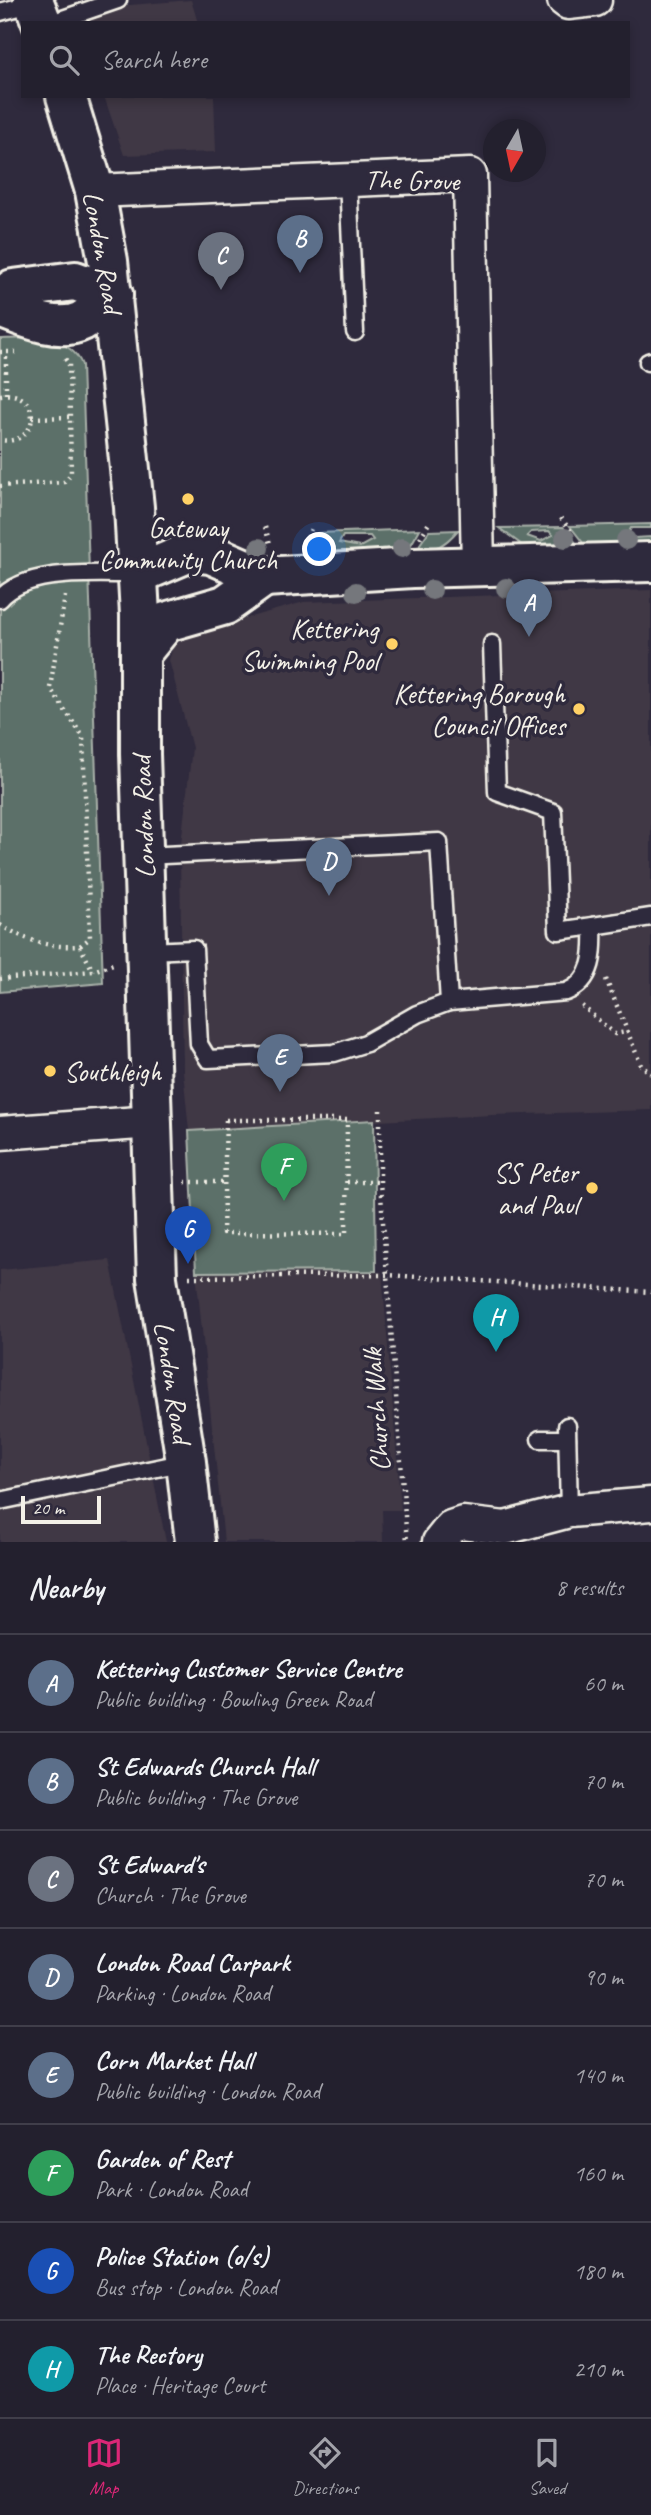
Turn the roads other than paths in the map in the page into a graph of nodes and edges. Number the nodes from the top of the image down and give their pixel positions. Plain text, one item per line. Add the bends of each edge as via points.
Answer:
1 (118, 0) edge
2 (32, 12) edge
3 (66, 98) edge
4 (348, 180) junction
5 (95, 191) junction
6 (113, 295) junction
7 (0, 301) edge
8 (0, 308) edge
9 (355, 332) dead end
10 (134, 506) junction
11 (190, 552) junction
12 (651, 562) edge
13 (478, 566) junction
14 (138, 574) junction
15 (255, 583) junction
16 (0, 599) edge
17 (492, 644) dead end
18 (140, 654) junction
19 (143, 856) junction
20 (651, 917) edge
21 (593, 926) junction
22 (149, 951) junction
23 (449, 1002) junction
24 (153, 1122) junction
25 (0, 1133) edge
26 (540, 1439) dead end
27 (186, 1462) junction
28 (0, 1501) edge
29 (651, 1504) edge
30 (569, 1511) junction
31 (195, 1542) edge
32 (439, 1542) edge

1 - 2 lane
3 - 5 main road, London Road
4 - 5 street, The Grove
4 - 9 lane
4 - 13 street, The Grove via 470,175
5 - 6 main road, London Road
6 - 7 main road via 75,281 13,289
6 - 8 main road via 81,321 70,323 38,323
6 - 10 main road, London Road
10 - 11 main road via 152,516 160,530
10 - 14 main road, London Road
11 - 14 main road
11 - 15 main road via 211,554
12 - 13 main road
13 - 15 main road via 315,572
14 - 15 main road via 201,590
14 - 16 lane via 32,578 9,588
14 - 18 main road, London Road
15 - 18 main road via 225,605 166,622
17 - 21 lane via 497,792 553,812 558,931
18 - 19 main road, London Road
19 - 22 main road, London Road
19 - 23 lane via 439,842
20 - 21 lane
21 - 23 lane via 589,970 576,988
22 - 23 lane via 194,949 199,1044 208,1059 334,1053 366,1043 416,1014
22 - 24 main road, London Road
24 - 25 street
24 - 27 main road, London Road via 157,1278
26 - 30 lane via 567,1432
27 - 28 lane
27 - 31 main road, London Road
29 - 30 street
30 - 32 street via 505,1528 463,1523 451,1527

